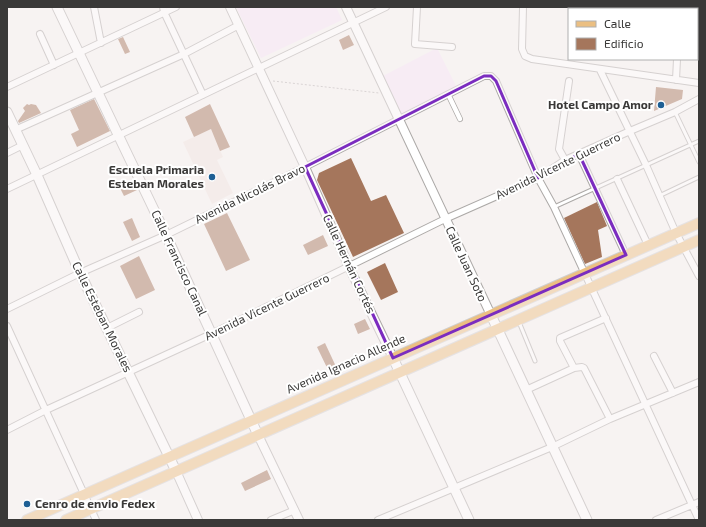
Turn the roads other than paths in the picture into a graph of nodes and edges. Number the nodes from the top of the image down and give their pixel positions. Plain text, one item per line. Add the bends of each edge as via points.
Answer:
1 (57, 7) edge
2 (94, 7) edge
3 (176, 7) edge
4 (230, 7) edge
5 (346, 7) edge
6 (386, 7) edge
7 (417, 7) edge
8 (524, 7) edge
9 (644, 7) edge
10 (655, 8) edge
11 (164, 10) edge
12 (354, 23) junction
13 (239, 25) junction
14 (40, 34) dead end
15 (101, 43) junction
16 (452, 47) dead end
17 (80, 53) junction
18 (184, 54) junction
19 (677, 60) edge
20 (54, 65) junction
21 (259, 68) junction
22 (600, 70) junction
23 (676, 80) junction
24 (569, 81) dead end
25 (699, 83) edge
26 (7, 88) edge
27 (98, 92) junction
28 (448, 94) junction
29 (203, 95) junction
30 (699, 99) edge
31 (7, 112) edge
32 (675, 112) junction
33 (399, 119) junction
34 (460, 119) dead end
35 (16, 130) junction
36 (630, 130) junction
37 (118, 136) junction
38 (699, 141) edge
39 (23, 145) junction
40 (691, 145) junction
41 (7, 153) edge
42 (579, 154) junction
43 (565, 160) junction
44 (699, 162) edge
45 (646, 165) junction
46 (305, 167) junction
47 (37, 175) junction
48 (538, 178) junction
49 (699, 178) edge
50 (617, 179) junction
51 (7, 189) edge
52 (595, 189) junction
53 (659, 196) junction
54 (554, 207) junction
55 (445, 219) junction
56 (699, 223) edge
57 (676, 233) junction
58 (166, 235) junction
59 (699, 240) edge
60 (648, 245) junction
61 (684, 247) junction
62 (626, 254) junction
63 (349, 267) junction
64 (80, 273) junction
65 (584, 274) junction
66 (699, 276) edge
67 (591, 289) junction
68 (7, 309) edge
69 (139, 312) dead end
70 (491, 315) junction
71 (606, 318) junction
72 (518, 320) junction
73 (7, 326) edge
74 (107, 328) junction
75 (497, 329) junction
76 (211, 334) junction
77 (654, 356) dead end
78 (393, 358) junction
79 (535, 361) dead end
80 (574, 368) junction
81 (128, 371) junction
82 (400, 373) junction
83 (699, 382) edge
84 (526, 390) junction
85 (673, 393) junction
86 (646, 404) junction
87 (46, 410) junction
88 (610, 419) junction
89 (251, 420) junction
90 (7, 430) edge
91 (258, 435) junction
92 (552, 447) junction
93 (170, 457) junction
94 (176, 471) junction
95 (453, 488) junction
96 (84, 494) junction
97 (699, 502) edge
98 (692, 505) junction
99 (91, 509) junction
100 (295, 510) junction
101 (26, 520) edge
102 (66, 520) edge
103 (96, 520) edge
104 (198, 520) edge
105 (271, 520) edge
106 (300, 520) edge
107 (378, 520) edge
108 (469, 520) edge
109 (587, 520) edge
110 (656, 520) edge
111 (699, 520) edge

1 - 17 main road, Calle Francisco Canal
2 - 15 street
3 - 11 street
4 - 13 street, Calle Hernán Cortés
5 - 12 street, Calle Juan Soto
6 - 12 street
7 - 16 street via 415,44
8 - 22 street via 522,49 525,56
9 - 10 street
11 - 15 street
11 - 18 street
12 - 21 street
12 - 33 street, Calle Juan Soto
13 - 18 street
13 - 21 street, Calle Hernán Cortés
14 - 20 street
15 - 17 street
17 - 20 street
17 - 27 main road, Calle Francisco Canal
18 - 27 street
18 - 29 street
19 - 23 street
20 - 26 street
21 - 29 street
21 - 46 street, Calle Hernán Cortés
22 - 23 street
22 - 36 street
23 - 25 street
24 - 43 street via 559,149
27 - 35 street
27 - 37 main road, Calle Francisco Canal
28 - 33 street, Avenida Nicolás Bravo
28 - 34 street
28 - 48 street, Avenida Nicolás Bravo via 484,76 491,76 496,81
29 - 37 street
30 - 32 street, Avenida Vicente Guerrero
31 - 35 main road, Calle Esteban Morales
32 - 36 street, Avenida Vicente Guerrero
32 - 40 lane
33 - 46 street, Avenida Nicolás Bravo
33 - 55 street, Calle Juan Soto
35 - 39 main road, Calle Esteban Morales
36 - 42 street, Avenida Vicente Guerrero
36 - 45 street
37 - 47 street
37 - 58 main road, Calle Francisco Canal
38 - 40 lane
39 - 41 street
39 - 47 main road, Calle Esteban Morales
40 - 44 lane
40 - 45 lane
42 - 43 street, Avenida Vicente Guerrero
42 - 52 street
43 - 48 street, Avenida Vicente Guerrero
45 - 50 lane
45 - 53 street
46 - 58 street, Avenida Nicolás Bravo
46 - 63 street, Calle Hernán Cortés
47 - 51 street
47 - 64 main road, Calle Esteban Morales
48 - 54 street
48 - 55 street, Avenida Vicente Guerrero
49 - 53 lane
50 - 52 lane
50 - 60 street
52 - 54 lane
52 - 62 street
53 - 57 street
54 - 65 street
55 - 63 street, Avenida Vicente Guerrero
55 - 70 street, Calle Juan Soto
56 - 57 main road, Avenida Ignacio Allende
57 - 60 main road, Avenida Ignacio Allende
57 - 61 street
58 - 64 street, Avenida Nicolás Bravo
58 - 76 main road, Calle Francisco Canal
59 - 61 main road
60 - 62 main road, Avenida Ignacio Allende
61 - 66 street
61 - 67 main road
62 - 65 main road, Avenida Ignacio Allende
63 - 76 street, Avenida Vicente Guerrero
63 - 78 street, Calle Hernán Cortés
64 - 68 street, Avenida Nicolás Bravo
64 - 74 main road, Calle Esteban Morales
65 - 67 street
65 - 70 main road, Avenida Ignacio Allende
67 - 71 street
67 - 72 main road
69 - 74 street
70 - 75 main road, Calle Juan Soto
70 - 78 main road, Avenida Ignacio Allende
71 - 80 street via 560,338
71 - 86 street
72 - 75 main road
72 - 79 lane
73 - 87 street
74 - 81 main road, Calle Esteban Morales
75 - 82 main road
75 - 84 main road, Calle Juan Soto
76 - 81 street, Avenida Vicente Guerrero
76 - 89 main road, Calle Francisco Canal
77 - 85 street
78 - 82 main road, Calle Hernán Cortés
78 - 89 main road, Avenida Ignacio Allende
80 - 84 street
80 - 88 street via 584,368
81 - 87 street, Avenida Vicente Guerrero
81 - 93 main road, Calle Esteban Morales
82 - 91 main road
82 - 95 main road, Calle Hernán Cortés
83 - 85 street
84 - 92 main road, Calle Juan Soto
85 - 86 street
86 - 88 street
86 - 98 street
87 - 90 street, Avenida Vicente Guerrero
87 - 96 street
88 - 92 street
89 - 91 main road, Calle Francisco Canal
89 - 93 main road, Avenida Ignacio Allende
91 - 94 main road
91 - 100 street, Calle Francisco Canal
92 - 95 street
92 - 109 main road, Calle Juan Soto
93 - 94 main road, Calle Esteban Morales
93 - 96 main road, Avenida Ignacio Allende
94 - 99 main road
94 - 104 street, Calle Esteban Morales
95 - 107 street
95 - 108 main road, Calle Hernán Cortés
96 - 99 street
96 - 101 main road, Avenida Ignacio Allende
97 - 98 street
98 - 110 street
98 - 111 street
99 - 102 main road
99 - 103 street
100 - 105 street
100 - 106 street, Calle Francisco Canal

